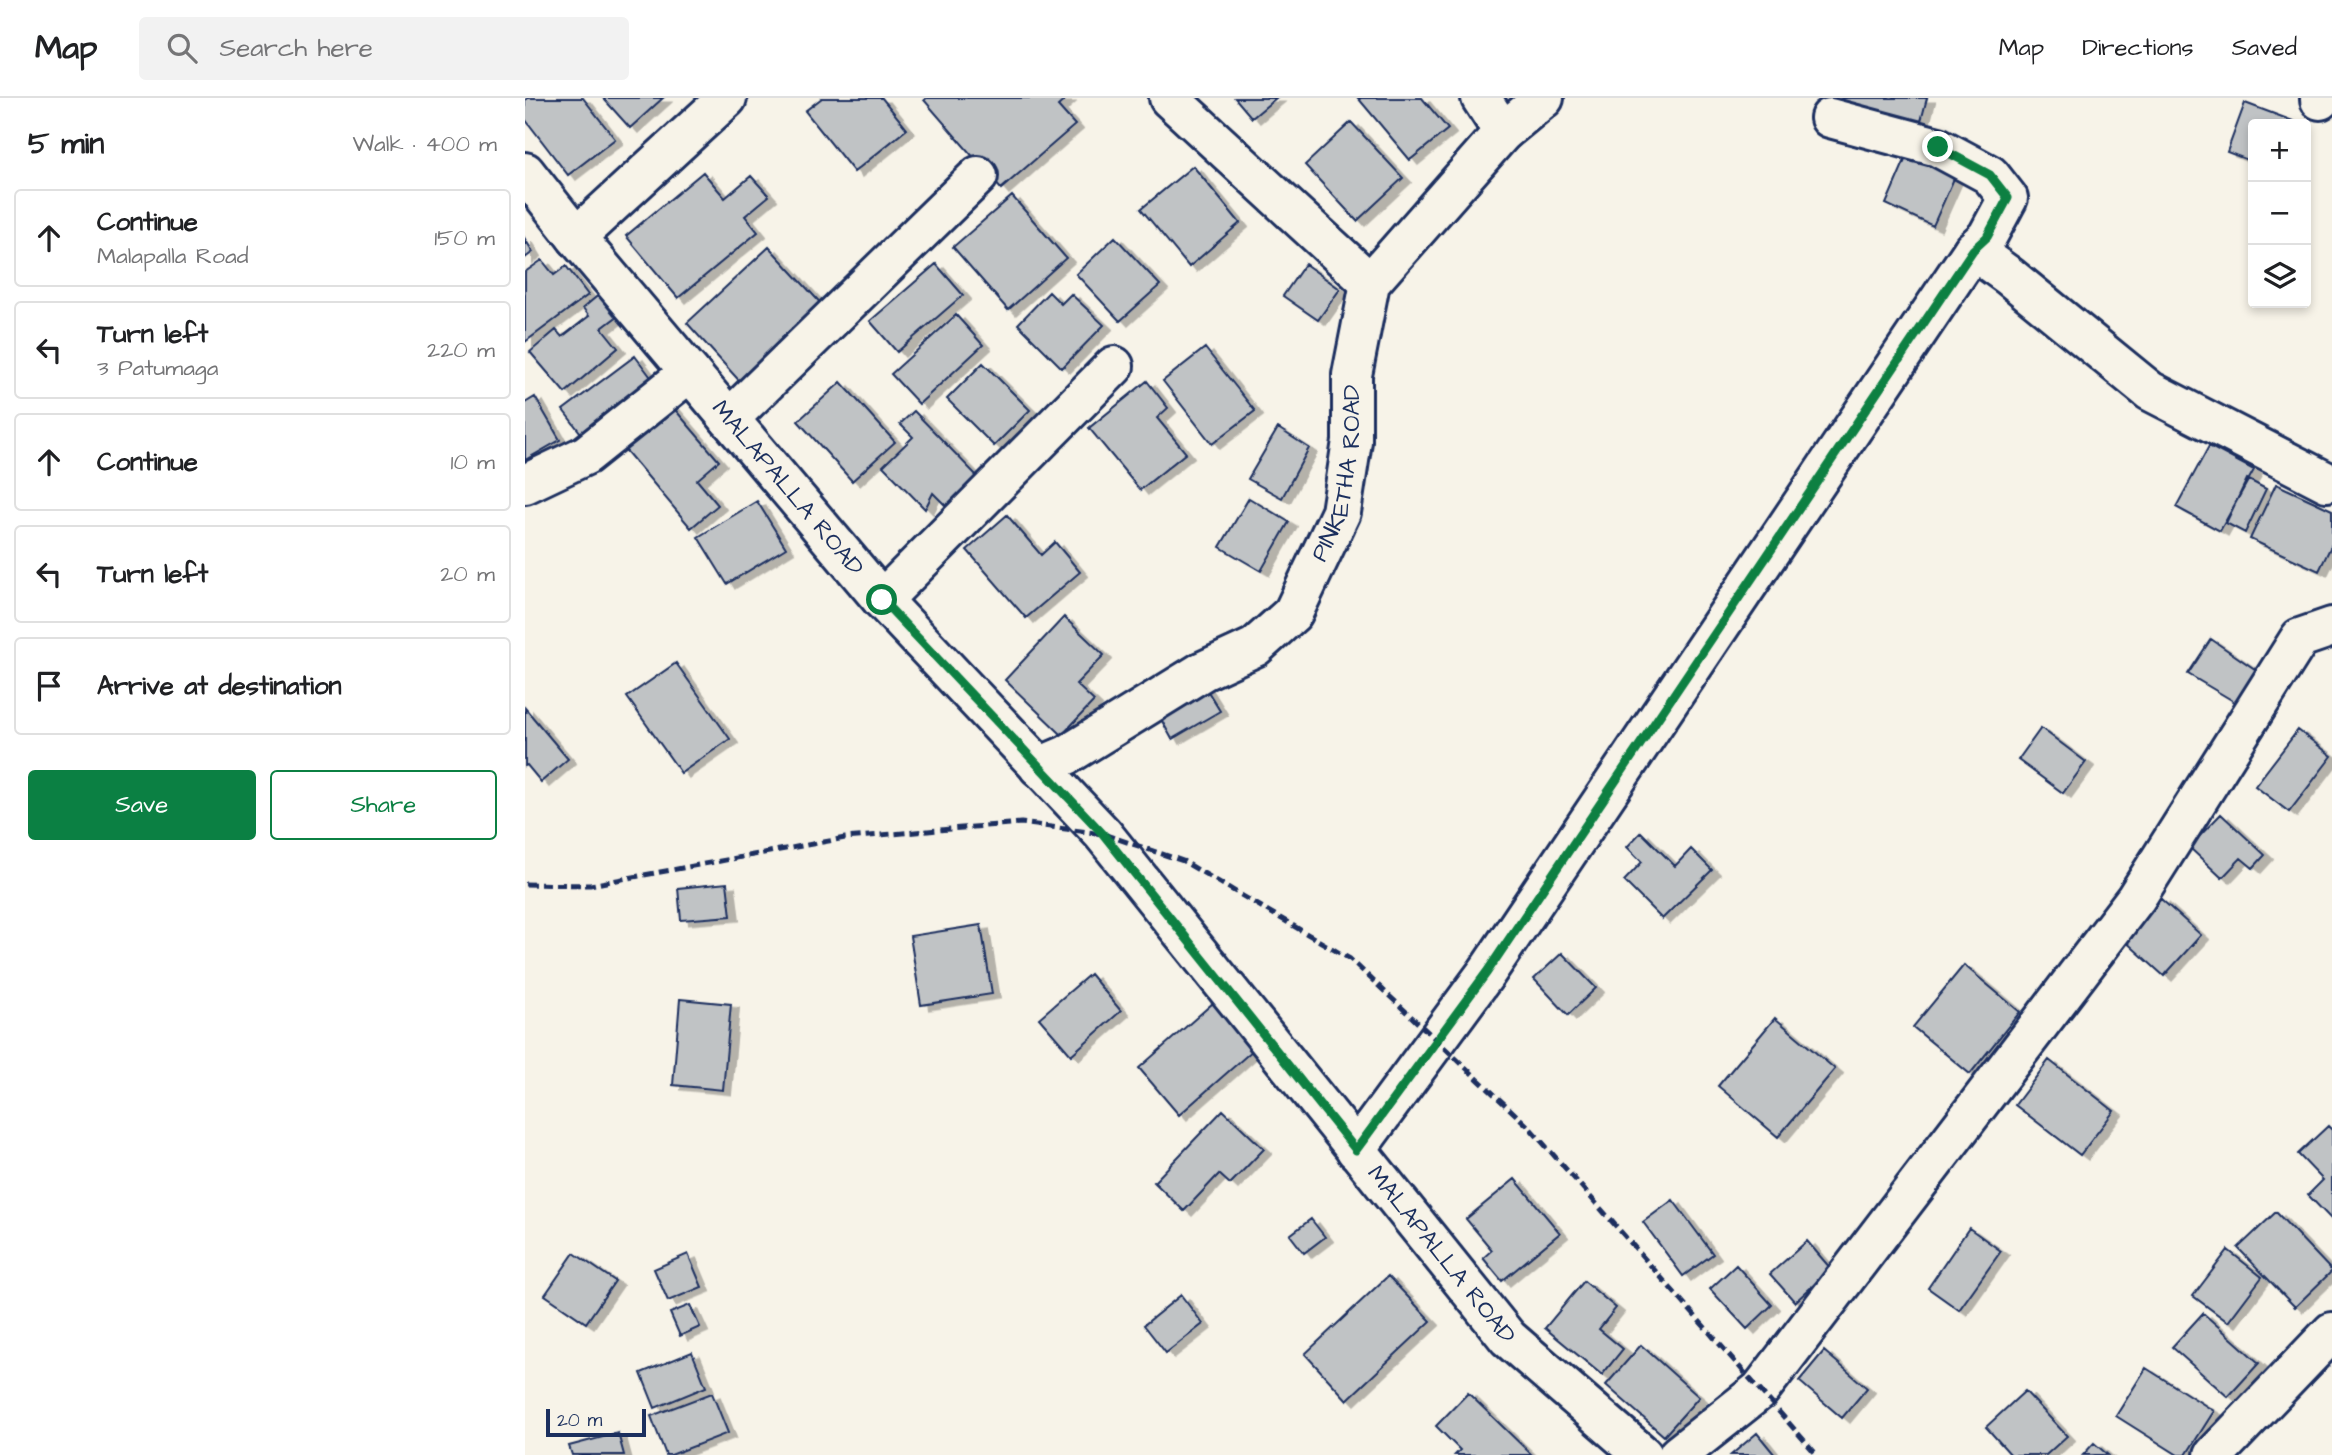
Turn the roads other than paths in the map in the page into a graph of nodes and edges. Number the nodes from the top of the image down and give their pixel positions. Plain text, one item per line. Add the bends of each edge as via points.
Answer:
1 (727, 98) edge
2 (1169, 98) edge
3 (1481, 98) edge
4 (1544, 98) edge
5 (1830, 118) dead end
6 (1503, 132) junction
7 (525, 172) edge
8 (978, 176) dead end
9 (576, 237) junction
10 (1973, 250) junction
11 (1370, 283) junction
12 (1114, 366) dead end
13 (690, 372) junction
14 (729, 419) junction
15 (2327, 482) dead end
16 (525, 484) edge
17 (882, 600) junction
18 (2332, 628) edge
19 (1039, 767) junction
20 (1356, 1150) junction
21 (2332, 1332) edge
22 (1643, 1455) edge
23 (1678, 1455) edge
24 (2214, 1455) edge

1 - 9 street
2 - 11 street
3 - 6 street
4 - 6 street
5 - 10 street via 1938,147 1990,175 2008,198 1987,237
6 - 11 street
7 - 9 street, MALAPALLA ROAD
8 - 14 street
9 - 13 street, MALAPALLA ROAD
10 - 15 street via 2150,391
10 - 20 street via 1487,972
11 - 19 street, PINKETHA ROAD via 1352,375 1352,441 1341,512 1293,613 1255,647 1203,671 1067,755
12 - 17 street
13 - 14 street, MALAPALLA ROAD
13 - 16 street via 586,455
14 - 17 street, MALAPALLA ROAD
17 - 19 street, MALAPALLA ROAD
18 - 23 street via 2300,638 2136,898 1760,1390
19 - 20 street, MALAPALLA ROAD via 1103,834
20 - 22 street, MALAPALLA ROAD via 1508,1338
21 - 24 street

